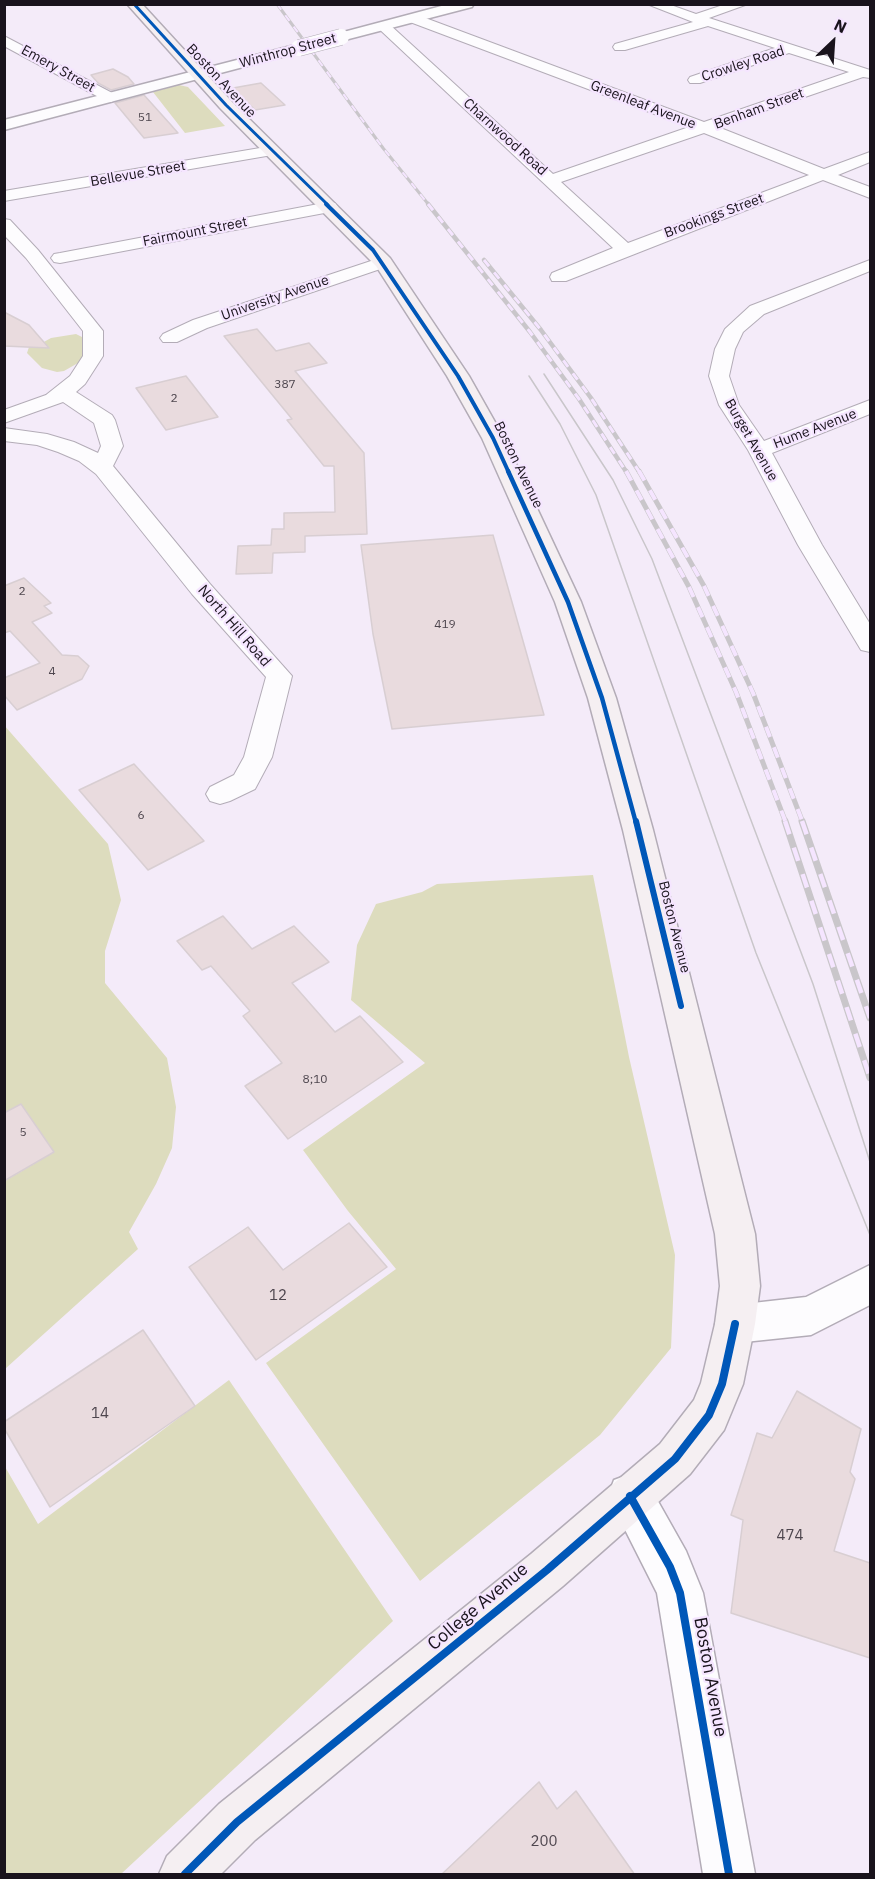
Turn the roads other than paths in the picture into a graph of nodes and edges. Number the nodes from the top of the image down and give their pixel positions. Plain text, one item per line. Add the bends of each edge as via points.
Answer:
1 (135, 4) edge
2 (467, 4) edge
3 (653, 4) edge
4 (742, 4) edge
5 (415, 19) junction
6 (701, 20) junction
7 (384, 27) junction
8 (4, 40) edge
9 (620, 47) dead end
10 (790, 48) junction
11 (867, 74) edge
12 (199, 75) junction
13 (695, 80) dead end
14 (111, 98) junction
15 (4, 125) edge
16 (706, 128) junction
17 (272, 151) junction
18 (870, 157) edge
19 (824, 176) junction
20 (552, 180) junction
21 (870, 193) edge
22 (4, 196) edge
23 (330, 207) junction
24 (4, 224) edge
25 (625, 249) junction
26 (60, 258) dead end
27 (383, 262) junction
28 (870, 264) edge
29 (559, 277) dead end
30 (170, 338) dead end
31 (62, 392) junction
32 (870, 406) edge
33 (4, 417) edge
34 (4, 434) edge
35 (759, 450) junction
36 (102, 468) junction
37 (870, 645) edge
38 (220, 794) dead end
39 (867, 1286) edge
40 (735, 1324) junction
41 (630, 1496) junction
42 (185, 1875) edge
43 (729, 1875) edge

1 - 12 main road, Boston Avenue
2 - 5 street, Winthrop Street
3 - 6 street
4 - 6 street
5 - 7 street, Winthrop Street
5 - 16 street, Greenleaf Avenue
6 - 9 street
6 - 10 street
7 - 12 street, Winthrop Street, bridge
7 - 20 street, Charnwood Road
8 - 14 street, Emery Street
10 - 11 street
10 - 13 street, Crowley Road
11 - 16 street, Benham Street
12 - 14 street, Winthrop Street
12 - 17 main road, Boston Avenue
14 - 15 street, Winthrop Street
16 - 19 street, Greenleaf Avenue
16 - 20 street, Benham Street
17 - 22 street, Bellevue Street
17 - 23 main road, Boston Avenue
18 - 19 street, Brookings Street
19 - 21 street, Greenleaf Avenue
19 - 25 street, Brookings Street
20 - 25 street, Charnwood Road
23 - 26 street, Fairmount Street
23 - 27 main road, Boston Avenue
24 - 31 street via 93,331 93,357 78,380
25 - 29 street, Brookings Street
27 - 30 street, University Avenue via 200,324
27 - 40 main road, Boston Avenue via 458,376 493,438 564,593 602,698 638,830 735,1234 740,1286
28 - 35 street, Burget Avenue via 757,310 735,329 725,349 719,376 729,405
31 - 33 street
31 - 36 street via 104,420 112,446
32 - 35 street, Hume Avenue
34 - 36 street, North Hill Road via 66,447
35 - 37 street, Burget Avenue
36 - 38 street, North Hill Road via 201,589 279,676 258,757 245,782
39 - 40 street via 811,1316
40 - 41 main road, College Avenue via 722,1384 709,1414 675,1459
41 - 42 main road, College Avenue via 529,1585 237,1822
41 - 43 street, Boston Avenue via 680,1593

